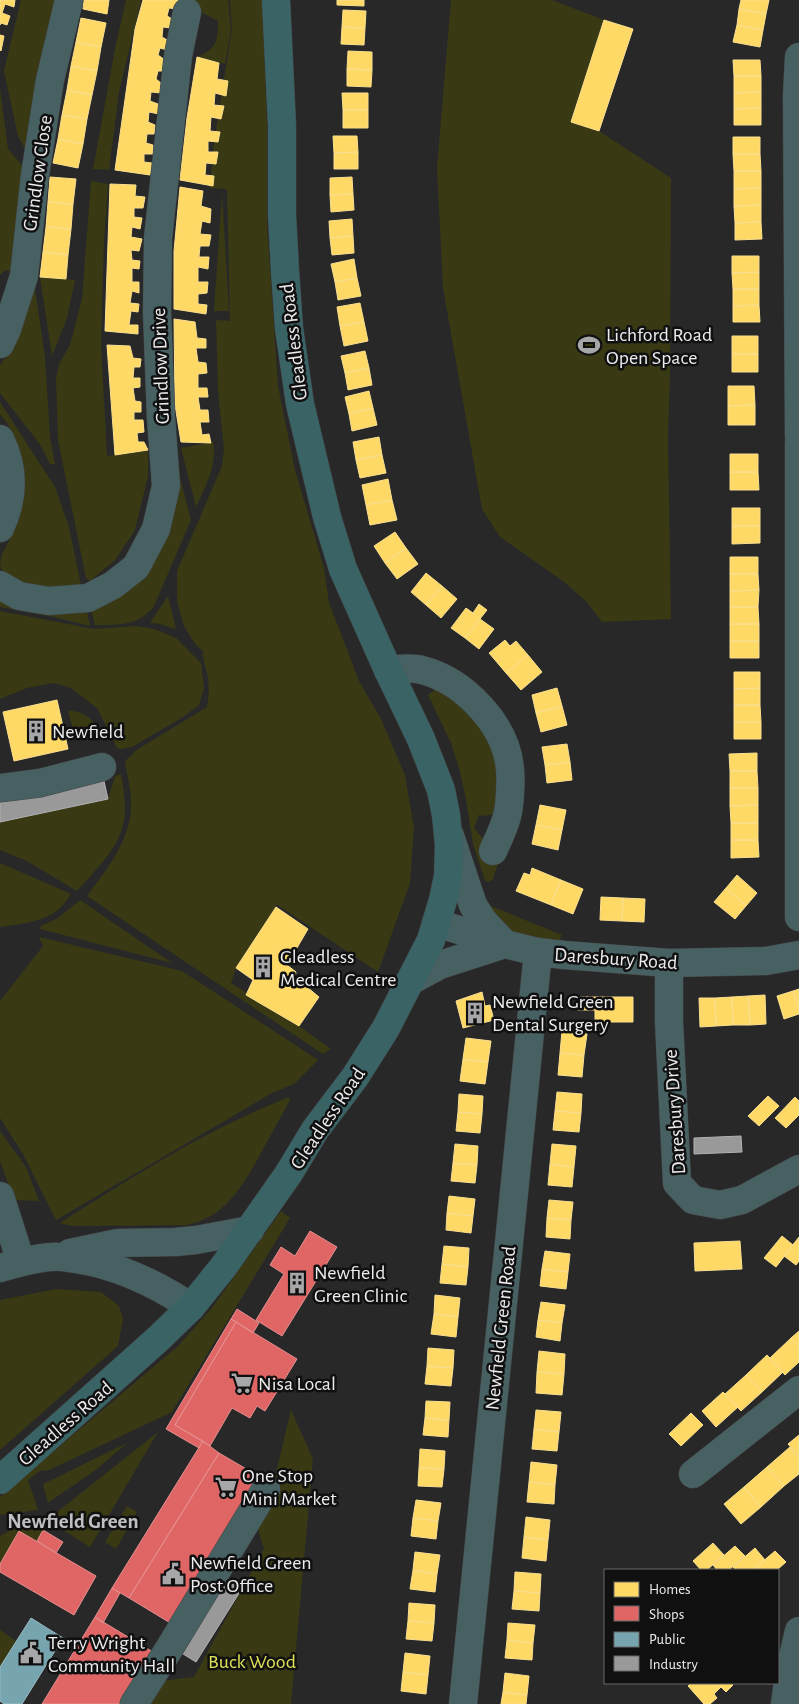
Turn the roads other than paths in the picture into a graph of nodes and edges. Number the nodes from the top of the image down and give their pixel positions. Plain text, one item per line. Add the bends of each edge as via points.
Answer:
1 (69, 0) edge
2 (276, 0) edge
3 (187, 12) dead end
4 (799, 57) edge
5 (0, 344) edge
6 (799, 436) edge
7 (0, 439) edge
8 (799, 443) edge
9 (0, 528) edge
10 (0, 585) edge
11 (388, 670) junction
12 (102, 767) dead end
13 (0, 788) edge
14 (447, 827) junction
15 (491, 837) dead end
16 (799, 917) edge
17 (436, 923) junction
18 (505, 944) junction
19 (538, 952) junction
20 (799, 955) edge
21 (669, 963) junction
22 (412, 980) junction
23 (799, 1169) edge
24 (0, 1196) edge
25 (250, 1230) junction
26 (54, 1257) junction
27 (11, 1265) edge
28 (190, 1307) junction
29 (799, 1390) edge
30 (694, 1474) dead end
31 (0, 1480) edge
32 (266, 1489) dead end
33 (799, 1631) edge
34 (134, 1704) edge
35 (463, 1704) edge
36 (785, 1704) edge

1 - 5 street, Grindlow Close via 50,80 24,276
2 - 11 main road, Gleadless Road via 285,271 295,375 316,478 334,541 348,582
3 - 10 street, Grindlow Drive via 178,56 158,238 157,314 166,486 156,529 136,567 113,585 88,598 49,601 19,596
4 - 6 street
7 - 9 street via 11,480 8,510
8 - 16 street
11 - 14 main road, Gleadless Road via 436,773
11 - 15 street via 421,670 446,679 485,711 504,743 510,770 508,815
12 - 13 street via 40,784
14 - 17 main road, Gleadless Road via 448,876
14 - 18 street via 473,905
17 - 18 street, Daresbury Road
17 - 22 main road, Gleadless Road
18 - 19 street, Daresbury Road
18 - 22 street via 440,965
19 - 21 street, Daresbury Road
19 - 35 street, Newfield Green Road
20 - 21 street, Daresbury Road via 766,961
21 - 23 street, Daresbury Drive via 677,1183 693,1200 720,1205 742,1200
22 - 25 main road, Gleadless Road via 360,1070 315,1130
24 - 27 street
25 - 26 street via 176,1242 118,1243
25 - 28 main road, Gleadless Road
26 - 27 street
26 - 28 street via 94,1262 128,1272 166,1290
28 - 31 main road, Gleadless Road via 132,1364
29 - 30 street
32 - 34 street
33 - 36 street

